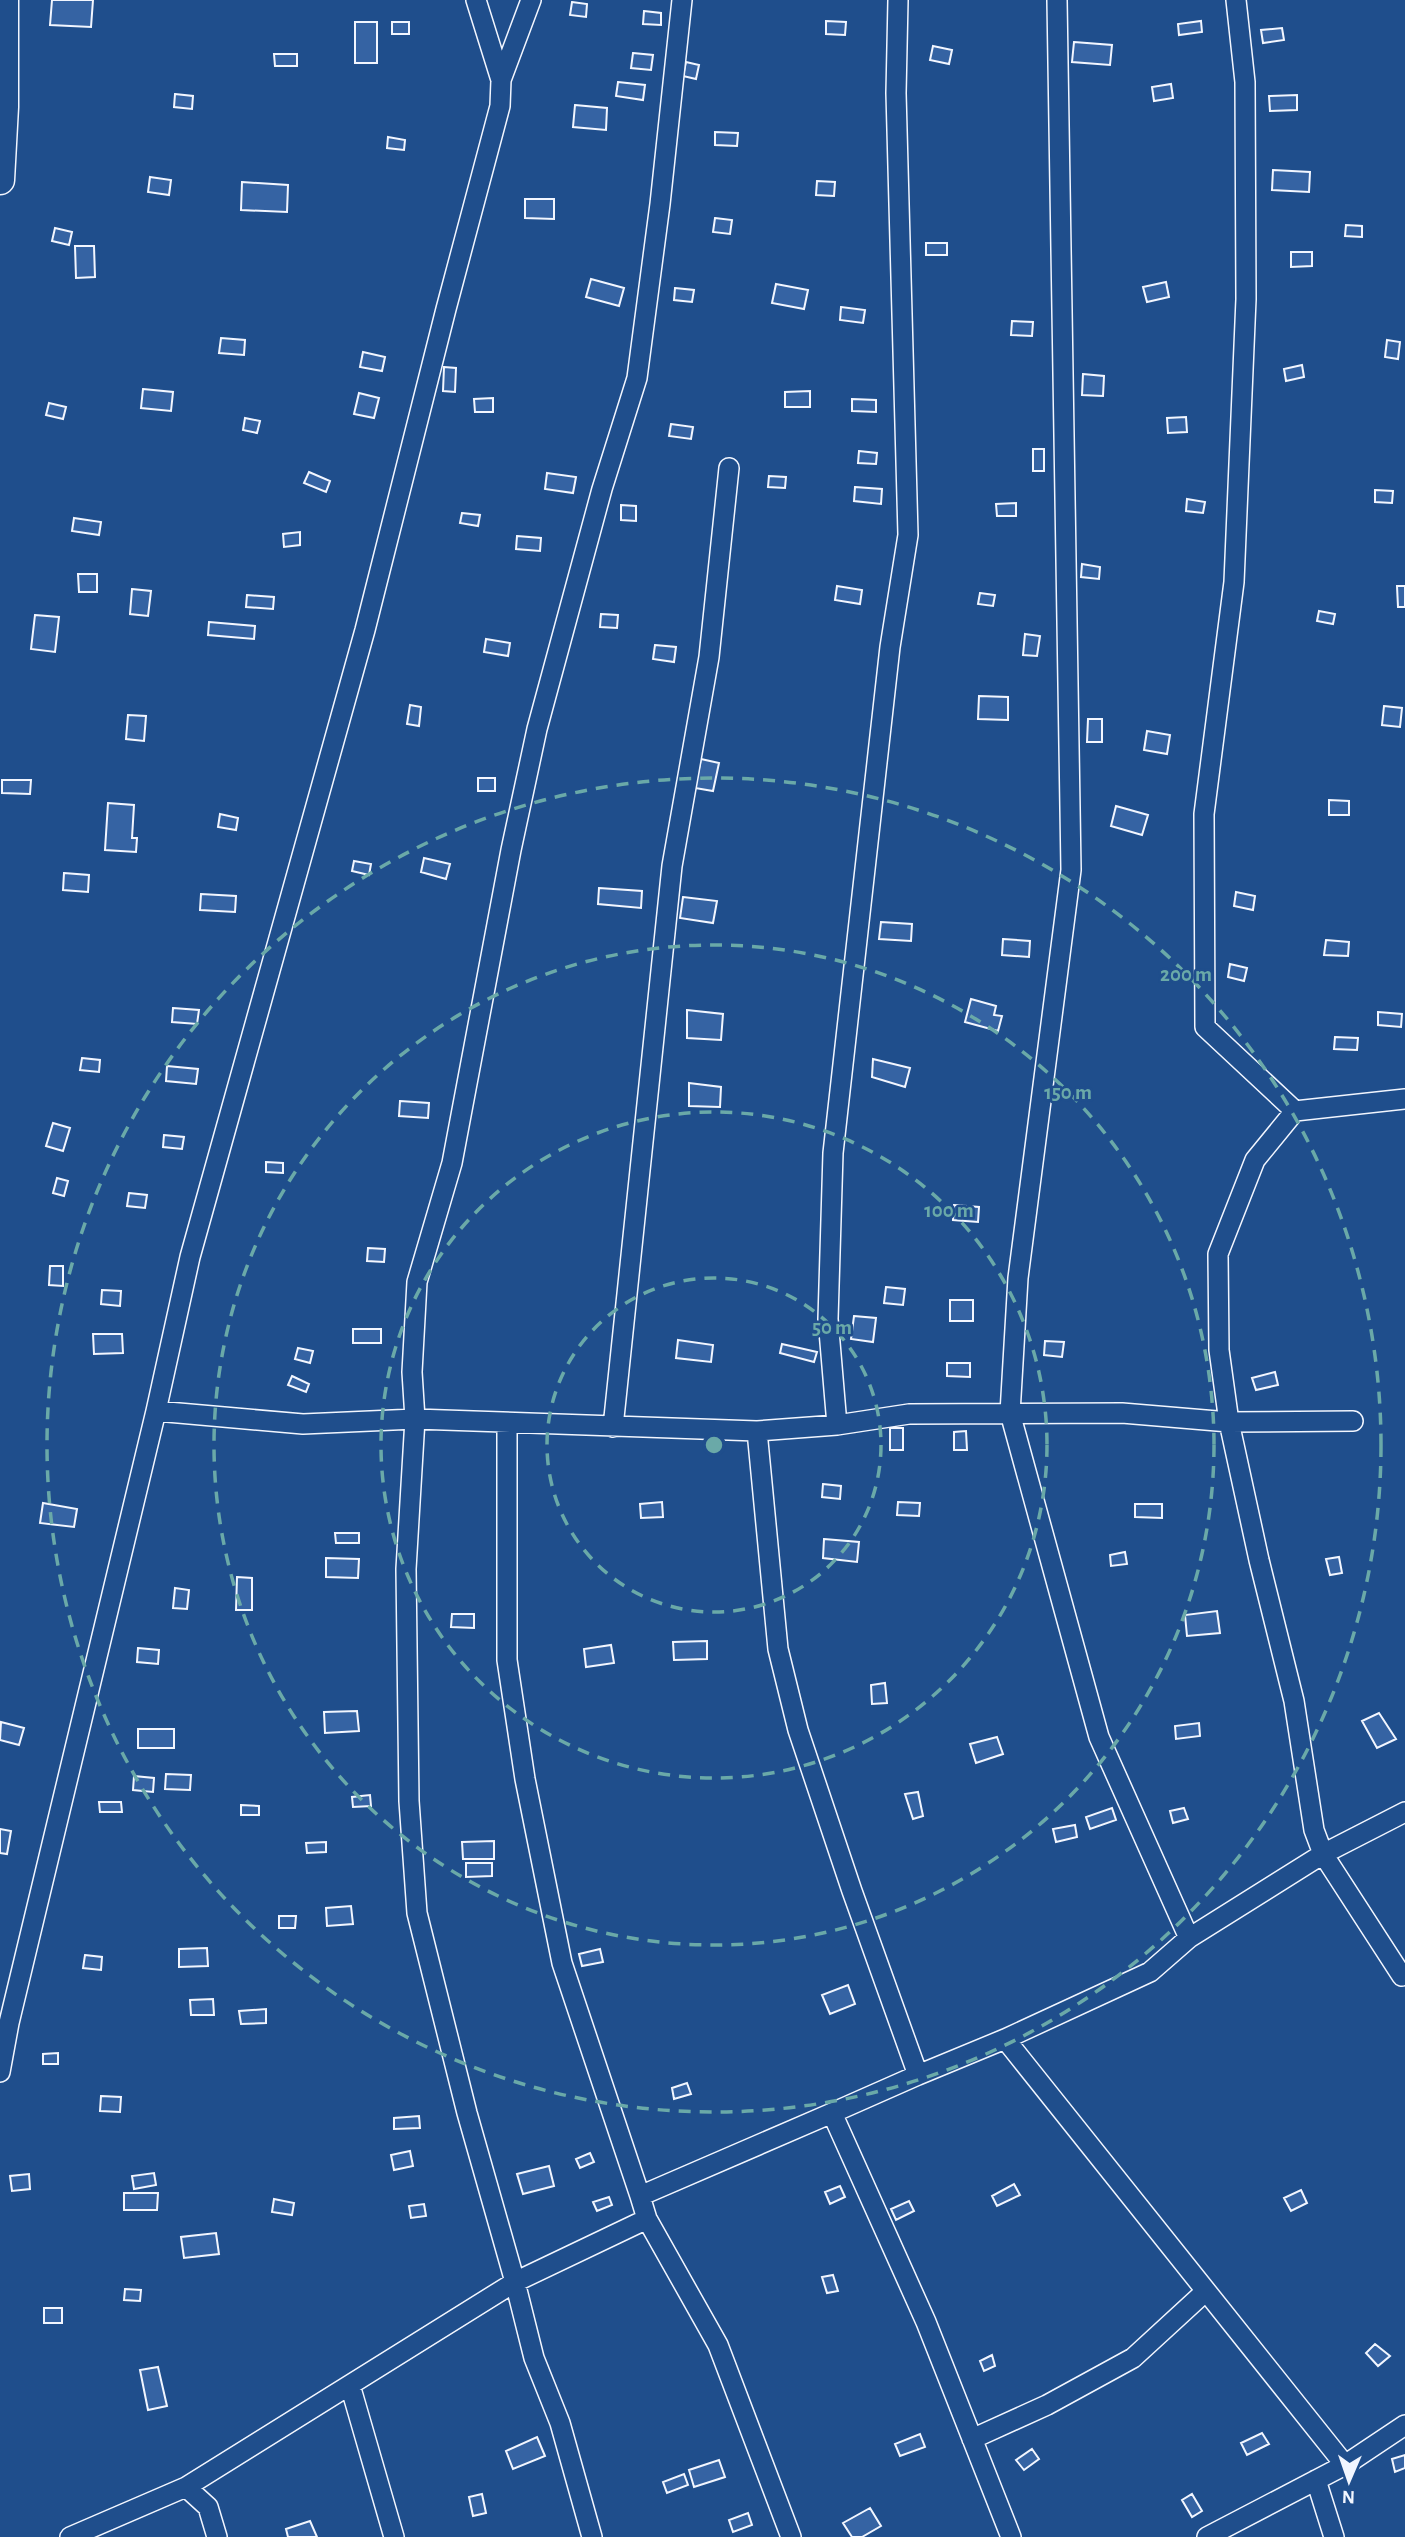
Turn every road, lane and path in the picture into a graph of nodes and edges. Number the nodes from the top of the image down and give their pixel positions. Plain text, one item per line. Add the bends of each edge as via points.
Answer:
1 (4, 0) edge
2 (476, 0) edge
3 (531, 0) edge
4 (682, 0) edge
5 (898, 0) edge
6 (1057, 0) edge
7 (1236, 0) edge
8 (501, 80) junction
9 (0, 180) edge
10 (729, 468) dead end
11 (1405, 1099) edge
12 (1295, 1111) junction
13 (156, 1411) junction
14 (1010, 1413) junction
15 (415, 1419) junction
16 (1353, 1421) dead end
17 (1229, 1422) junction
18 (508, 1423) junction
19 (837, 1424) junction
20 (613, 1427) junction
21 (757, 1431) junction
22 (1405, 1812) edge
23 (1323, 1854) junction
24 (1189, 1938) junction
25 (1405, 1975) edge
26 (1005, 2039) junction
27 (0, 2072) edge
28 (918, 2075) junction
29 (832, 2113) junction
30 (640, 2196) junction
31 (647, 2219) junction
32 (515, 2282) junction
33 (1206, 2291) junction
34 (350, 2385) junction
35 (1405, 2425) edge
36 (972, 2439) junction
37 (1345, 2465) junction
38 (1316, 2480) junction
39 (186, 2487) junction
40 (70, 2537) edge
41 (217, 2537) edge
42 (394, 2537) edge
43 (592, 2537) edge
44 (791, 2537) edge
45 (1011, 2537) edge
46 (1207, 2537) edge
47 (1334, 2537) edge

1 - 9 main road
2 - 8 street
3 - 8 street
4 - 15 street via 637,378 601,489 537,729 453,1164 417,1282 412,1372
5 - 19 street via 895,93 908,536 890,647 833,1153 828,1319
6 - 14 street via 1071,870 1018,1278
7 - 12 street via 1245,82 1246,299 1234,582 1204,814 1205,1027
8 - 13 street via 500,106 365,630 190,1257
10 - 20 street via 709,657 672,866
11 - 12 street
12 - 17 street via 1255,1160 1219,1254 1219,1350
13 - 15 street via 303,1424
13 - 27 street
14 - 17 street via 1122,1413
14 - 19 street via 909,1414
14 - 24 street via 1100,1737
15 - 18 street
15 - 32 street via 406,1569 417,1913
16 - 17 street
17 - 23 street via 1294,1701 1314,1830
18 - 20 street
18 - 30 street via 507,1660 525,1779 562,1963
19 - 21 street
20 - 21 street
21 - 28 street via 778,1649 798,1730
22 - 23 street
23 - 24 street
23 - 25 street
24 - 26 street via 1150,1972
26 - 28 street
26 - 33 street
28 - 29 street
29 - 30 street
29 - 36 street via 926,2322
30 - 31 street
31 - 32 street
31 - 44 street via 718,2345
32 - 34 street
32 - 43 street via 534,2358 559,2423
33 - 36 street via 1133,2358
33 - 37 street
34 - 39 street
34 - 42 street
35 - 37 street
36 - 45 street
37 - 38 street
38 - 46 street
38 - 47 street
39 - 40 street
39 - 41 street via 208,2507

